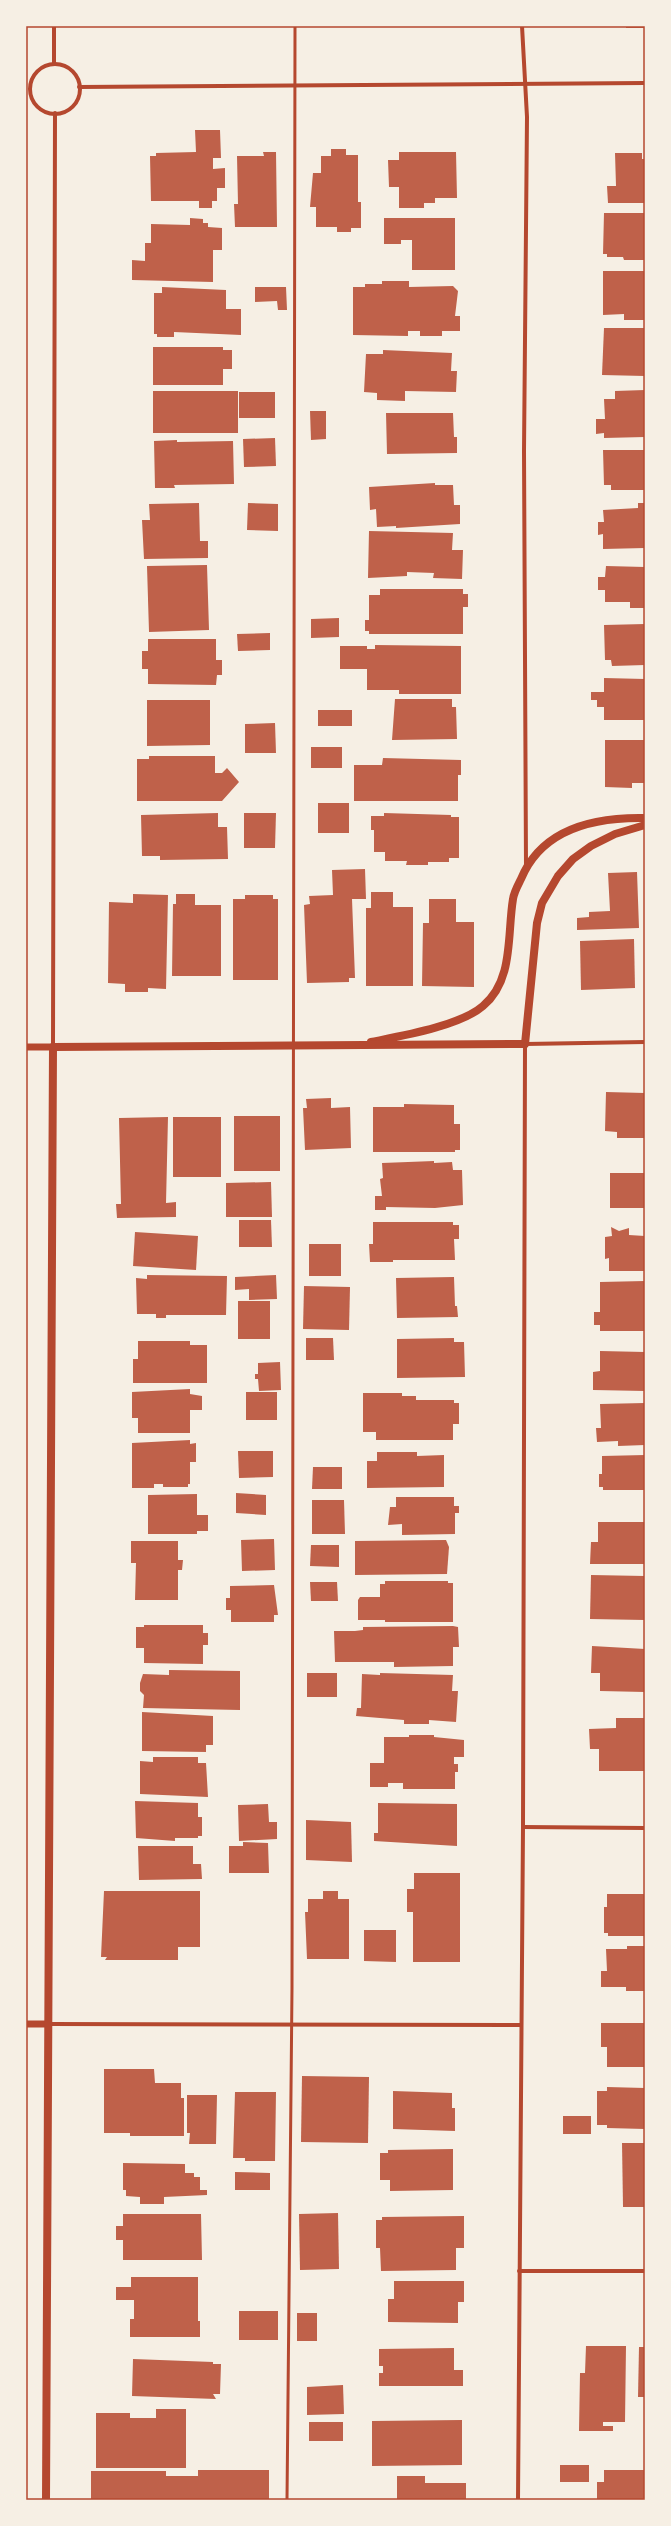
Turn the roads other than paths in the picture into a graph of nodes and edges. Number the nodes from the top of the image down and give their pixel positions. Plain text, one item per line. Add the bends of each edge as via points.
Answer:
1 (54, 26) edge
2 (295, 26) edge
3 (522, 26) edge
4 (54, 64) junction
5 (525, 83) junction
6 (645, 83) edge
7 (28, 85) edge
8 (294, 85) junction
9 (79, 87) junction
10 (55, 113) junction
11 (645, 818) edge
12 (645, 825) edge
13 (526, 866) junction
14 (645, 1042) edge
15 (525, 1044) junction
16 (294, 1046) junction
17 (350, 1046) junction
18 (26, 1047) edge
19 (53, 1047) junction
20 (523, 1827) junction
21 (645, 1828) edge
22 (26, 2024) edge
23 (48, 2024) junction
24 (292, 2025) junction
25 (520, 2025) junction
26 (519, 2271) junction
27 (645, 2271) edge
28 (46, 2500) edge
29 (286, 2500) edge
30 (518, 2500) edge

1 - 4 street
2 - 8 lane
3 - 5 street
4 - 7 street via 38,70
4 - 9 street via 70,68 76,75
5 - 6 street
5 - 8 street
5 - 13 street
7 - 10 street via 37,106 43,111
8 - 9 street
8 - 16 lane
9 - 10 street via 78,99 73,106 66,111
10 - 19 street
11 - 13 main road via 609,819 580,825 560,833 543,845
12 - 15 main road via 615,834 573,859 558,876 542,903
13 - 17 main road via 513,897 508,950 500,987 482,1007 449,1023 419,1032
14 - 15 street
15 - 17 main road
15 - 20 street
16 - 17 main road
16 - 19 main road
16 - 24 lane
18 - 19 street
19 - 23 main road
20 - 21 street
20 - 25 street
22 - 23 street
23 - 24 street
23 - 28 main road
24 - 25 street
24 - 29 lane
25 - 26 street
26 - 27 street
26 - 30 street

